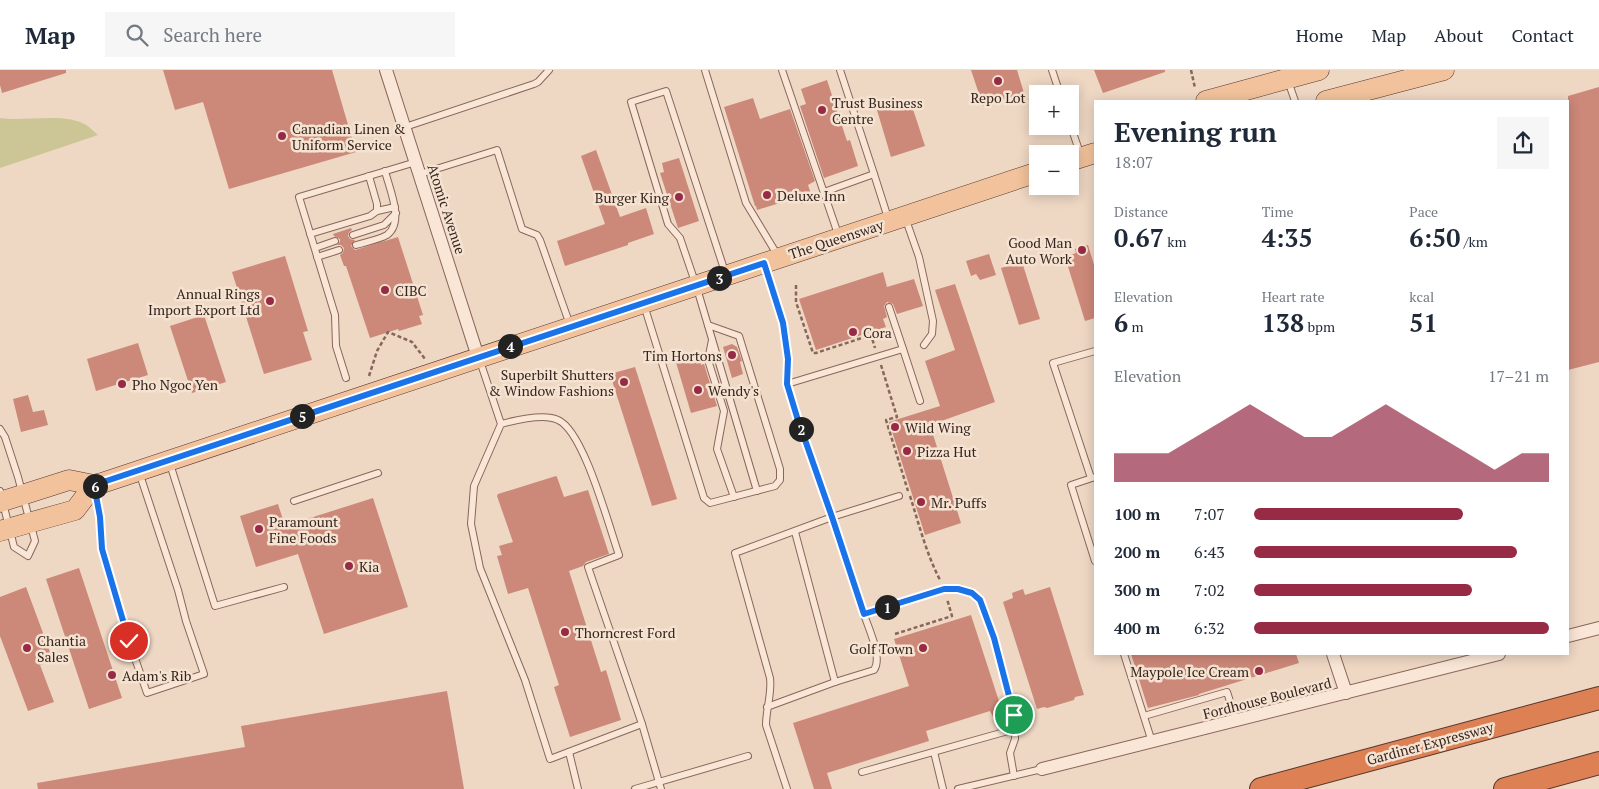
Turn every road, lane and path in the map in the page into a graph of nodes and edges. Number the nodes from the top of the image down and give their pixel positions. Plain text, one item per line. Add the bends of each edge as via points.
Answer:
1 (386, 70) edge
2 (549, 70) edge
3 (705, 70) edge
4 (782, 70) edge
5 (840, 70) edge
6 (1052, 70) edge
7 (1191, 70) edge
8 (1319, 70) edge
9 (1444, 70) edge
10 (1286, 74) edge
11 (1057, 85) edge
12 (1201, 97) edge
13 (1295, 100) edge
14 (1330, 100) edge
15 (405, 127) junction
16 (1074, 135) edge
17 (1082, 157) edge
18 (418, 168) junction
19 (385, 171) junction
20 (874, 174) junction
21 (1029, 175) edge
22 (369, 176) junction
23 (824, 192) junction
24 (395, 210) junction
25 (377, 211) junction
26 (897, 219) junction
27 (310, 234) junction
28 (353, 235) dead end
29 (839, 238) junction
30 (336, 241) dead end
31 (356, 245) dead end
32 (315, 248) junction
33 (338, 250) dead end
34 (317, 257) junction
35 (772, 260) junction
36 (726, 275) junction
37 (696, 285) junction
38 (796, 285) dead end
39 (643, 303) junction
40 (889, 307) dead end
41 (708, 325) junction
42 (571, 327) junction
43 (887, 330) dead end
44 (871, 335) junction
45 (712, 338) junction
46 (924, 345) dead end
47 (903, 349) junction
48 (1094, 351) edge
49 (478, 357) junction
50 (878, 357) junction
51 (435, 371) junction
52 (346, 378) dead end
53 (787, 384) junction
54 (362, 396) junction
55 (920, 400) dead end
56 (502, 424) junction
57 (0, 429) edge
58 (168, 460) junction
59 (138, 470) junction
60 (378, 472) dead end
61 (1093, 478) edge
62 (94, 485) junction
63 (757, 491) junction
64 (24, 496) junction
65 (899, 496) dead end
66 (734, 497) junction
67 (1, 498) edge
68 (294, 501) dead end
69 (832, 517) junction
70 (30, 522) junction
71 (4, 530) edge
72 (795, 532) junction
73 (1094, 558) edge
74 (284, 587) dead end
75 (944, 589) junction
76 (864, 614) junction
77 (1599, 628) edge
78 (895, 634) dead end
79 (1569, 636) edge
80 (1124, 655) edge
81 (1333, 655) edge
82 (1495, 655) edge
83 (835, 682) junction
84 (1346, 693) junction
85 (1599, 698) edge
86 (767, 707) junction
87 (1144, 716) junction
88 (1236, 721) junction
89 (642, 724) junction
90 (1014, 729) junction
91 (1152, 742) junction
92 (569, 752) junction
93 (934, 752) junction
94 (748, 756) dead end
95 (1599, 763) edge
96 (1042, 769) joint
97 (862, 772) dead end
98 (1014, 776) junction
99 (660, 786) edge
100 (578, 789) edge
101 (635, 789) edge
102 (787, 789) edge
103 (944, 789) edge
104 (958, 789) edge
105 (1260, 789) edge
106 (1505, 789) edge

1 - 15 street, Atomic Avenue
2 - 15 lane via 534,84
3 - 35 lane via 746,203
4 - 23 lane
5 - 20 lane
6 - 11 lane
7 - 12 path
8 - 10 main road
9 - 14 main road
10 - 12 main road
10 - 13 lane
15 - 18 street, Atomic Avenue
16 - 17 lane
18 - 19 lane
18 - 42 lane via 497,150 522,229 537,235 540,240
18 - 49 street, Atomic Avenue
19 - 22 lane
19 - 24 lane
20 - 23 lane
20 - 26 lane
21 - 26 main road, The Queensway
22 - 25 lane
22 - 27 lane via 299,196
23 - 29 lane
24 - 25 lane
24 - 28 lane via 389,221 378,228
24 - 31 lane via 395,223 387,234
25 - 27 lane
26 - 29 main road, The Queensway
26 - 46 lane via 919,257 933,321 932,334
27 - 32 lane
29 - 35 main road, The Queensway
30 - 32 lane
32 - 34 lane
33 - 34 lane
34 - 52 lane via 335,315 336,343
35 - 36 main road, The Queensway
35 - 53 lane via 788,359
36 - 37 main road, The Queensway
36 - 37 lane via 666,91 631,102 668,224 680,238
37 - 39 main road, The Queensway
37 - 41 lane
38 - 44 path via 796,302 813,353
39 - 42 main road, The Queensway
39 - 66 lane via 704,498 710,503
40 - 47 lane
41 - 45 lane
41 - 63 lane via 739,336 750,366 780,469 775,486
42 - 49 main road, The Queensway
43 - 44 path
44 - 50 path
45 - 63 lane
45 - 66 lane via 708,360 724,411 717,449
47 - 50 lane
47 - 55 lane
48 - 61 lane via 1053,363
49 - 51 main road, The Queensway
49 - 56 lane
50 - 53 lane
50 - 75 path via 897,417 886,420 928,553
51 - 54 main road, The Queensway
51 - 54 path via 412,342 388,332 377,351
53 - 69 lane
54 - 58 main road, The Queensway
56 - 89 lane via 534,418 558,420 570,429 586,458 619,555 588,567
56 - 92 lane via 474,486 471,524 480,568 525,680 550,759
57 - 64 lane
58 - 59 main road, The Queensway
58 - 74 lane via 215,606
59 - 62 main road, The Queensway
59 - 62 lane via 204,674 147,693 102,549
60 - 68 lane
61 - 73 lane via 1071,485
62 - 64 main road via 69,480
62 - 70 main road via 75,510
63 - 66 lane
64 - 67 main road
64 - 70 lane
65 - 69 lane
67 - 71 lane
69 - 72 lane
69 - 76 lane
70 - 71 main road
70 - 71 lane via 36,541 28,556 14,547
72 - 83 lane
72 - 86 lane via 735,553 770,678 772,688
75 - 76 lane
75 - 78 path via 952,616
75 - 90 lane via 972,593 980,600 994,638 1014,715
76 - 83 lane via 877,654 876,666 871,672
77 - 79 street
80 - 87 lane
81 - 84 street
82 - 84 street, Fordhouse Boulevard
83 - 86 lane
84 - 88 street, Fordhouse Boulevard
85 - 105 highway, Gardiner Expressway
86 - 102 lane via 766,725
87 - 88 lane via 1227,692
87 - 91 lane
88 - 91 street, Fordhouse Boulevard
89 - 92 lane
89 - 99 lane
90 - 93 lane
90 - 98 lane via 1010,753
91 - 96 street, Fordhouse Boulevard
92 - 100 lane
93 - 97 lane
93 - 103 lane
94 - 99 lane
95 - 106 highway
96 - 98 lane
98 - 104 lane
99 - 101 lane

